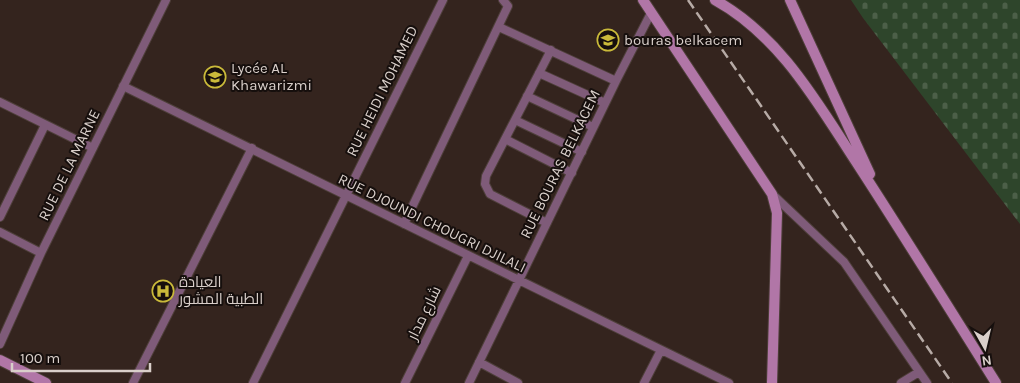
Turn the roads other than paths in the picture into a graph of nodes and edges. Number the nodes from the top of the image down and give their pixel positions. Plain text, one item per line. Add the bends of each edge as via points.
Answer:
1 (166, 0) edge
2 (442, 0) edge
3 (503, 0) edge
4 (643, 0) edge
5 (790, 0) edge
6 (719, 2) edge
7 (651, 13) junction
8 (499, 27) junction
9 (551, 50) junction
10 (539, 73) junction
11 (616, 81) junction
12 (123, 86) junction
13 (527, 96) junction
14 (0, 102) edge
15 (605, 103) junction
16 (515, 120) junction
17 (44, 125) junction
18 (593, 127) junction
19 (505, 139) junction
20 (93, 148) junction
21 (252, 148) junction
22 (582, 152) junction
23 (572, 173) junction
24 (772, 194) junction
25 (346, 196) junction
26 (883, 203) junction
27 (0, 217) edge
28 (547, 223) junction
29 (404, 224) junction
30 (0, 232) edge
31 (42, 253) junction
32 (468, 256) junction
33 (518, 281) junction
34 (0, 344) edge
35 (661, 350) junction
36 (0, 360) edge
37 (479, 362) junction
38 (919, 372) junction
39 (46, 383) edge
40 (133, 383) edge
41 (253, 383) edge
42 (405, 383) edge
43 (469, 383) edge
44 (518, 383) edge
45 (644, 383) edge
46 (729, 383) edge
47 (772, 383) edge
48 (901, 383) edge
49 (927, 383) edge
50 (996, 383) edge

1 - 12 street, RUE DE LA MARNE
2 - 25 street, RUE HEIDI MOHAMED
3 - 8 street via 508,6
4 - 7 street
5 - 26 street
6 - 26 street via 751,23 782,54
7 - 11 street, RUE BOURAS BELKACEM
7 - 24 street
8 - 9 street
8 - 29 street
9 - 10 street
9 - 11 street
10 - 13 street
10 - 15 street
11 - 15 street, RUE BOURAS BELKACEM
12 - 20 street, RUE DE LA MARNE
12 - 21 street, RUE DJOUNDI CHOUGRI DJILALI
13 - 16 street
13 - 18 street
14 - 17 street
15 - 18 street, RUE BOURAS BELKACEM
16 - 19 street
16 - 22 street
17 - 20 street
17 - 27 street
18 - 22 street, RUE BOURAS BELKACEM
19 - 23 street
19 - 28 street via 485,180 485,188 490,194
20 - 31 street, RUE DE LA MARNE
21 - 25 street, RUE DJOUNDI CHOUGRI DJILALI
21 - 40 street
22 - 23 street, RUE BOURAS BELKACEM
23 - 28 street, RUE BOURAS BELKACEM
24 - 38 street via 844,262
24 - 47 street via 777,213
25 - 29 street, RUE DJOUNDI CHOUGRI DJILALI
25 - 41 street, RUE HEIDI MOHAMED
26 - 50 street
28 - 33 street, RUE BOURAS BELKACEM
29 - 32 street, RUE DJOUNDI CHOUGRI DJILALI
30 - 31 street
31 - 34 street, RUE DE LA MARNE
32 - 33 street, RUE DJOUNDI CHOUGRI DJILALI
32 - 42 street, شارع مدار
33 - 35 street, RUE DJOUNDI CHOUGRI DJILALI
33 - 37 street, RUE BOURAS BELKACEM
35 - 45 street
35 - 46 street, RUE DJOUNDI CHOUGRI DJILALI
36 - 39 street
37 - 43 street, RUE BOURAS BELKACEM
37 - 44 street
38 - 48 street
38 - 49 street

